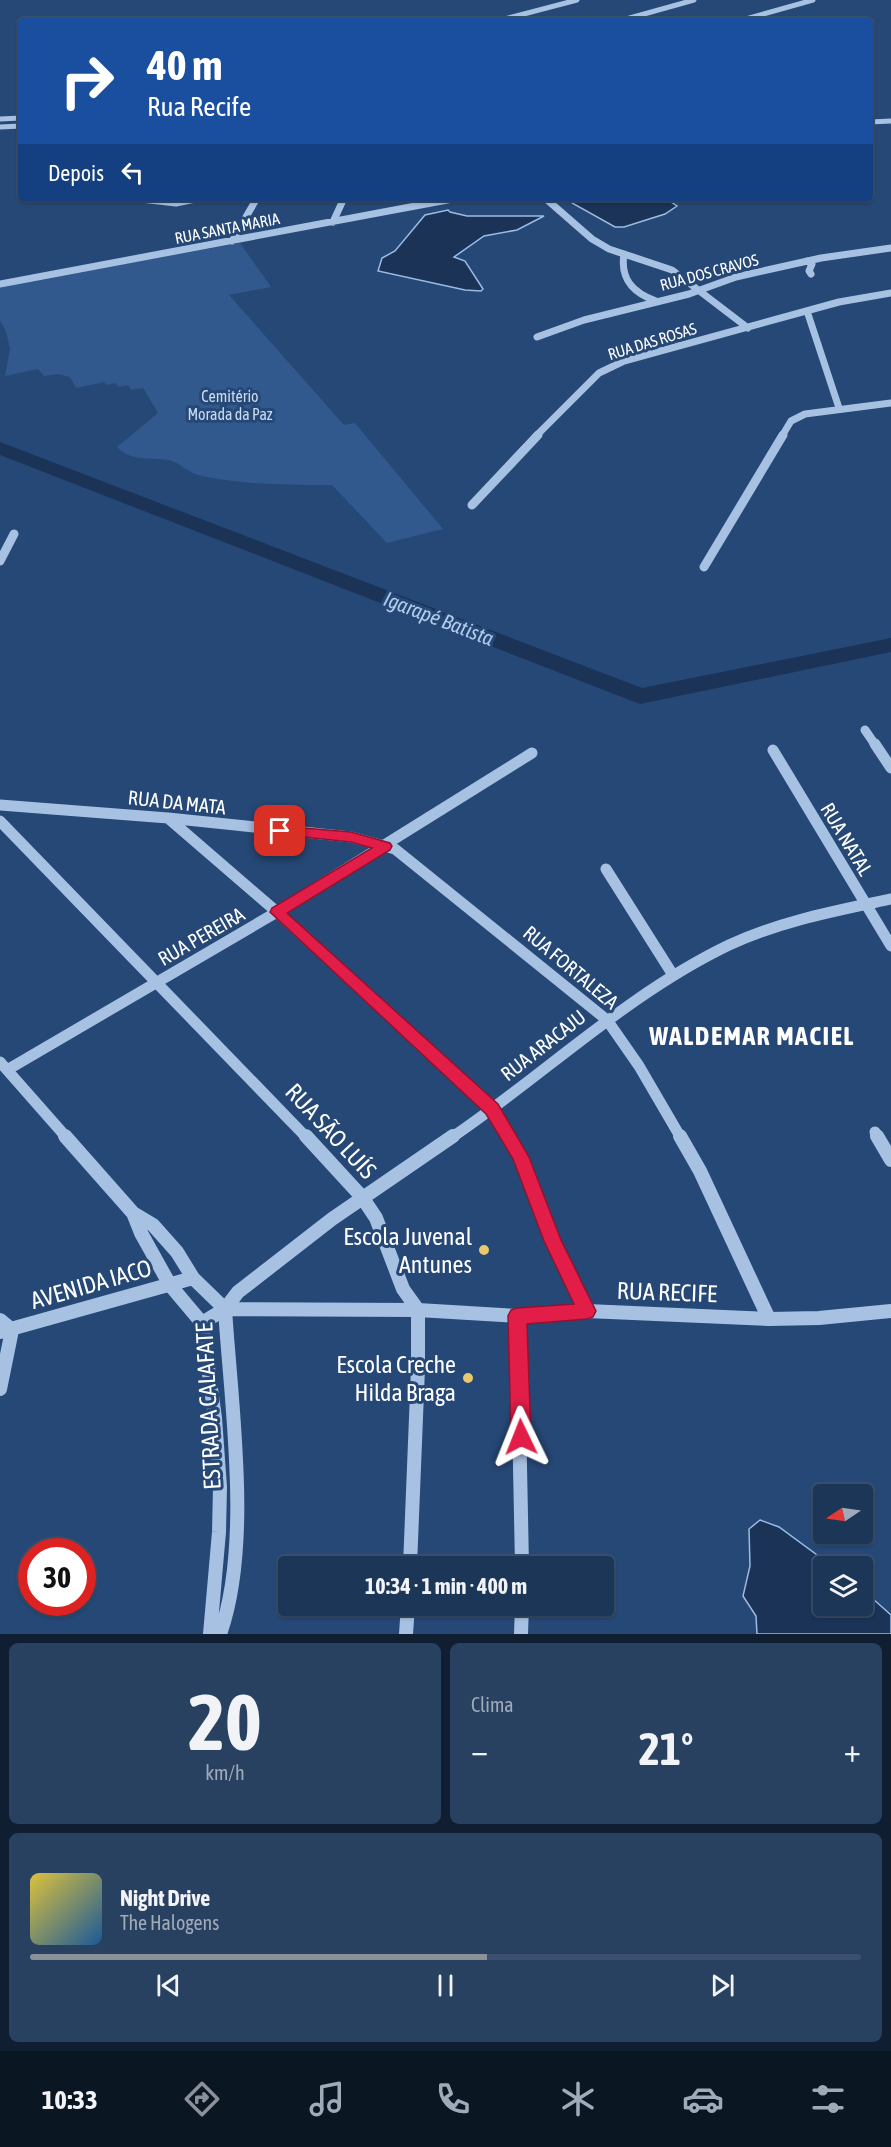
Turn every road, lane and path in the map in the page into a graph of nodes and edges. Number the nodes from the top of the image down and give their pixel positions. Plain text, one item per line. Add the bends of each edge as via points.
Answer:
1 (577, 0) edge
2 (668, 0) edge
3 (694, 0) edge
4 (813, 0) edge
5 (679, 4) junction
6 (508, 18) edge
7 (630, 18) edge
8 (750, 18) edge
9 (0, 119) edge
10 (891, 121) edge
11 (18, 122) edge
12 (18, 122) edge
13 (873, 122) edge
14 (0, 127) edge
15 (160, 201) edge
16 (194, 201) edge
17 (255, 201) edge
18 (343, 201) edge
19 (443, 201) edge
20 (548, 201) edge
21 (333, 222) junction
22 (232, 241) junction
23 (891, 248) edge
24 (624, 254) junction
25 (807, 261) junction
26 (811, 274) dead end
27 (0, 284) edge
28 (699, 289) junction
29 (891, 293) edge
30 (656, 301) junction
31 (807, 311) junction
32 (748, 328) junction
33 (537, 337) dead end
34 (891, 403) edge
35 (839, 408) junction
36 (472, 505) dead end
37 (14, 534) dead end
38 (0, 561) edge
39 (704, 567) dead end
40 (866, 730) dead end
41 (773, 750) dead end
42 (532, 753) dead end
43 (891, 768) edge
44 (0, 805) edge
45 (168, 818) junction
46 (0, 821) edge
47 (385, 846) junction
48 (606, 869) dead end
49 (891, 899) edge
50 (865, 904) junction
51 (277, 912) junction
52 (891, 946) edge
53 (673, 975) junction
54 (156, 983) junction
55 (607, 1020) junction
56 (4, 1066) edge
57 (492, 1109) junction
58 (875, 1132) dead end
59 (891, 1160) edge
60 (362, 1197) junction
61 (133, 1213) junction
62 (193, 1278) junction
63 (170, 1285) junction
64 (225, 1309) junction
65 (418, 1310) junction
66 (587, 1311) junction
67 (891, 1311) edge
68 (517, 1316) junction
69 (769, 1319) junction
70 (0, 1320) edge
71 (202, 1323) junction
72 (6, 1331) edge
73 (0, 1389) edge
74 (410, 1556) edge
75 (522, 1556) edge
76 (407, 1616) edge
77 (521, 1616) edge
78 (210, 1634) edge
79 (220, 1634) edge
80 (406, 1634) edge
81 (520, 1634) edge

1 - 6 street
2 - 5 street
3 - 5 street
4 - 8 street
5 - 7 street
9 - 11 street
10 - 13 street
12 - 14 street
15 - 16 street
17 - 22 street
18 - 21 street
19 - 21 street, RUA SANTA MARIA
20 - 24 street via 592,239
21 - 22 street, RUA SANTA MARIA
22 - 27 street, RUA SANTA MARIA
23 - 25 street, RUA DOS CRAVOS
24 - 28 street via 672,270
24 - 30 street via 623,274 629,286
25 - 26 street via 812,264
25 - 28 street, RUA DOS CRAVOS
28 - 30 street, RUA DOS CRAVOS
28 - 32 street
29 - 31 street, RUA DAS ROSAS
30 - 33 street, RUA DOS CRAVOS
31 - 32 street, RUA DAS ROSAS
31 - 35 street
32 - 36 street, RUA DAS ROSAS via 606,368 578,392
34 - 35 street
35 - 39 street via 800,415 791,421
37 - 38 street
40 - 43 street
41 - 50 street, RUA NATAL
42 - 47 street, RUA PEREIRA
44 - 45 street, RUA DA MATA
45 - 47 street, RUA DA MATA via 351,837
45 - 51 street
46 - 54 street, RUA SÃO LUÍS
47 - 51 street, RUA PEREIRA
47 - 55 street, RUA FORTALEZA via 395,849
48 - 53 street
49 - 50 street, RUA ARACAJU
50 - 52 street, RUA NATAL
50 - 53 street, RUA ARACAJU via 769,928
51 - 54 street, RUA PEREIRA
51 - 57 street
53 - 55 street, RUA ARACAJU
54 - 56 street, RUA PEREIRA
54 - 60 street, RUA SÃO LUÍS
55 - 57 street, RUA ARACAJU
55 - 69 street, RUA FORTALEZA via 639,1066 700,1171
56 - 61 street, ESTRADA CALAFATE
57 - 60 street, RUA ARACAJU
57 - 66 street via 520,1157 553,1241
58 - 59 street
60 - 64 street, RUA ARACAJU via 238,1292
60 - 65 street, RUA SÃO LUÍS via 376,1218 403,1289
61 - 62 street, ESTRADA CALAFATE via 153,1225
61 - 63 street, ESTRADA CALAFATE
62 - 63 street, AVENIDA IACO
62 - 64 street, ESTRADA CALAFATE
63 - 71 street, ESTRADA CALAFATE
63 - 72 street, AVENIDA IACO
64 - 65 street, RUA RECIFE
64 - 71 street
64 - 79 street, ESTRADA CALAFATE via 237,1524 231,1595
65 - 68 street, RUA RECIFE
65 - 74 street
66 - 68 street, RUA RECIFE
66 - 69 street, RUA RECIFE
67 - 69 street, RUA RECIFE
68 - 75 street
70 - 72 street
71 - 78 street, ESTRADA CALAFATE via 220,1487
72 - 73 street
76 - 80 street
77 - 81 street

